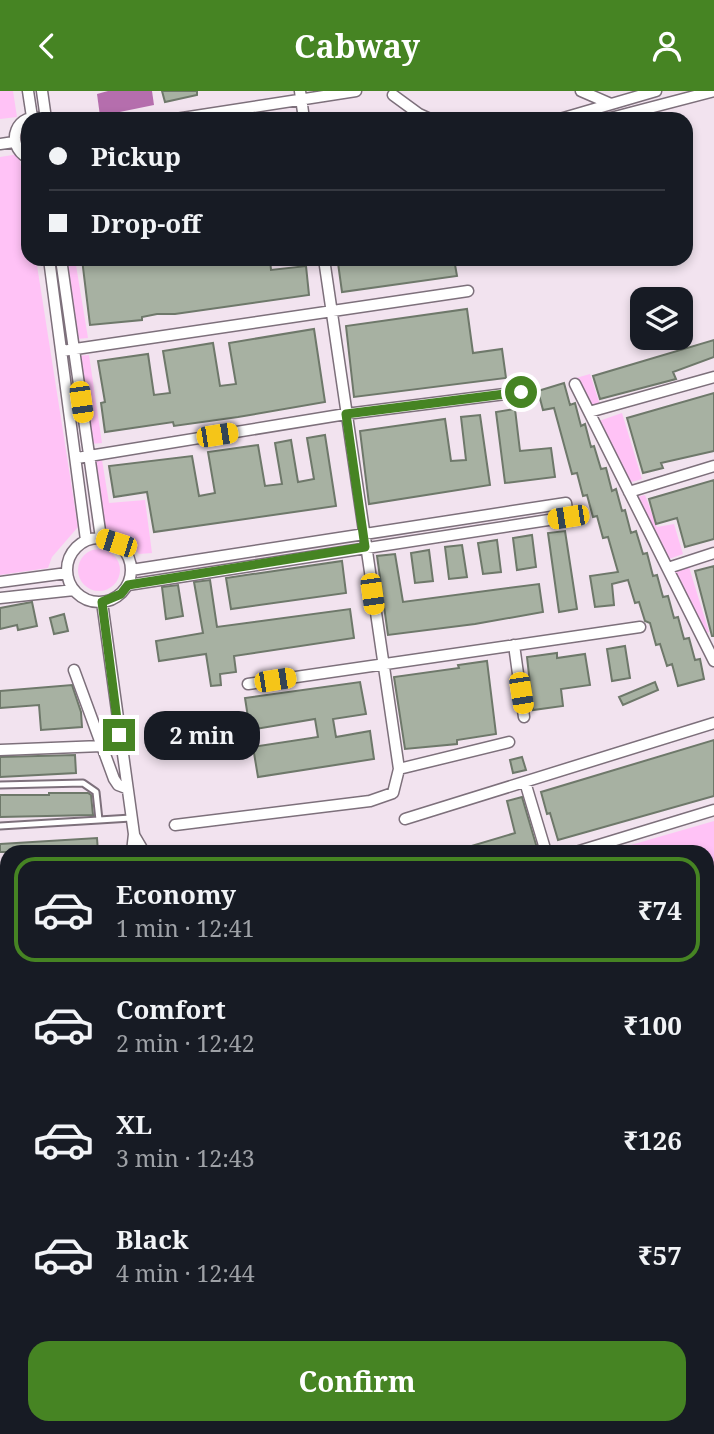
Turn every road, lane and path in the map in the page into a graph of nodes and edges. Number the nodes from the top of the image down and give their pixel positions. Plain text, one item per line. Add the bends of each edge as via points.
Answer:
1 (28, 91) edge
2 (42, 91) edge
3 (356, 91) edge
4 (581, 91) edge
5 (607, 91) edge
6 (656, 91) edge
7 (713, 91) edge
8 (301, 95) edge
9 (393, 95) dead end
10 (611, 104) junction
11 (31, 112) edge
12 (44, 112) edge
13 (212, 112) edge
14 (414, 112) edge
15 (584, 112) edge
16 (634, 112) edge
17 (21, 123) edge
18 (15, 142) junction
19 (0, 144) edge
20 (21, 153) edge
21 (50, 266) edge
22 (62, 266) edge
23 (325, 266) edge
24 (468, 292) dead end
25 (332, 311) junction
26 (74, 349) junction
27 (62, 351) junction
28 (714, 377) edge
29 (575, 384) dead end
30 (521, 392) dead end
31 (589, 412) junction
32 (346, 414) junction
33 (88, 456) junction
34 (76, 458) junction
35 (714, 466) edge
36 (629, 492) junction
37 (363, 534) junction
38 (101, 538) junction
39 (86, 540) junction
40 (365, 547) junction
41 (714, 553) edge
42 (668, 568) junction
43 (131, 570) junction
44 (67, 573) junction
45 (0, 582) edge
46 (128, 585) junction
47 (74, 590) junction
48 (0, 598) edge
49 (102, 602) junction
50 (639, 627) dead end
51 (710, 643) edge
52 (514, 645) junction
53 (714, 661) edge
54 (382, 663) junction
55 (74, 670) dead end
56 (248, 684) dead end
57 (524, 717) dead end
58 (714, 723) edge
59 (509, 742) dead end
60 (102, 746) junction
61 (0, 750) edge
62 (399, 769) junction
63 (526, 782) junction
64 (0, 785) edge
65 (126, 788) junction
66 (714, 810) edge
67 (131, 818) junction
68 (405, 819) dead end
69 (99, 820) junction
70 (174, 825) dead end
71 (0, 826) edge
72 (134, 834) junction
73 (133, 845) edge
74 (140, 845) edge
75 (544, 845) edge
76 (599, 845) edge

1 - 11 street
2 - 12 street
3 - 8 street
4 - 10 street
5 - 10 street
6 - 10 street
7 - 16 street
8 - 13 street
9 - 14 street
10 - 15 street
17 - 18 street
18 - 19 street
18 - 20 street
21 - 27 street
22 - 26 street
23 - 25 street
24 - 25 street
25 - 26 street
25 - 32 street
26 - 27 street
26 - 33 street
27 - 34 street
28 - 31 street
29 - 31 street
30 - 32 street
31 - 36 street
32 - 33 street
32 - 37 street
33 - 34 street
33 - 38 street
34 - 39 street
35 - 36 street
36 - 42 street
37 - 40 street
37 - 40 street via 566,503 568,517
37 - 43 street
38 - 39 street
38 - 43 street via 122,549
39 - 44 street via 75,548
40 - 46 street
40 - 54 street
41 - 42 street
42 - 51 street
43 - 46 street
44 - 45 street
44 - 47 street
46 - 49 street via 121,594
47 - 48 street
47 - 49 street
49 - 65 street
50 - 52 street
51 - 53 street
52 - 54 street
52 - 57 street
54 - 56 street
54 - 62 street
55 - 60 street
58 - 63 street
59 - 62 street
60 - 61 street
60 - 65 street via 114,779
62 - 70 street via 393,793 370,801
63 - 68 street
63 - 75 street
64 - 69 lane via 83,783 96,792
65 - 67 street
66 - 76 street
67 - 69 lane
67 - 72 street
69 - 71 lane
72 - 73 street
72 - 74 street

